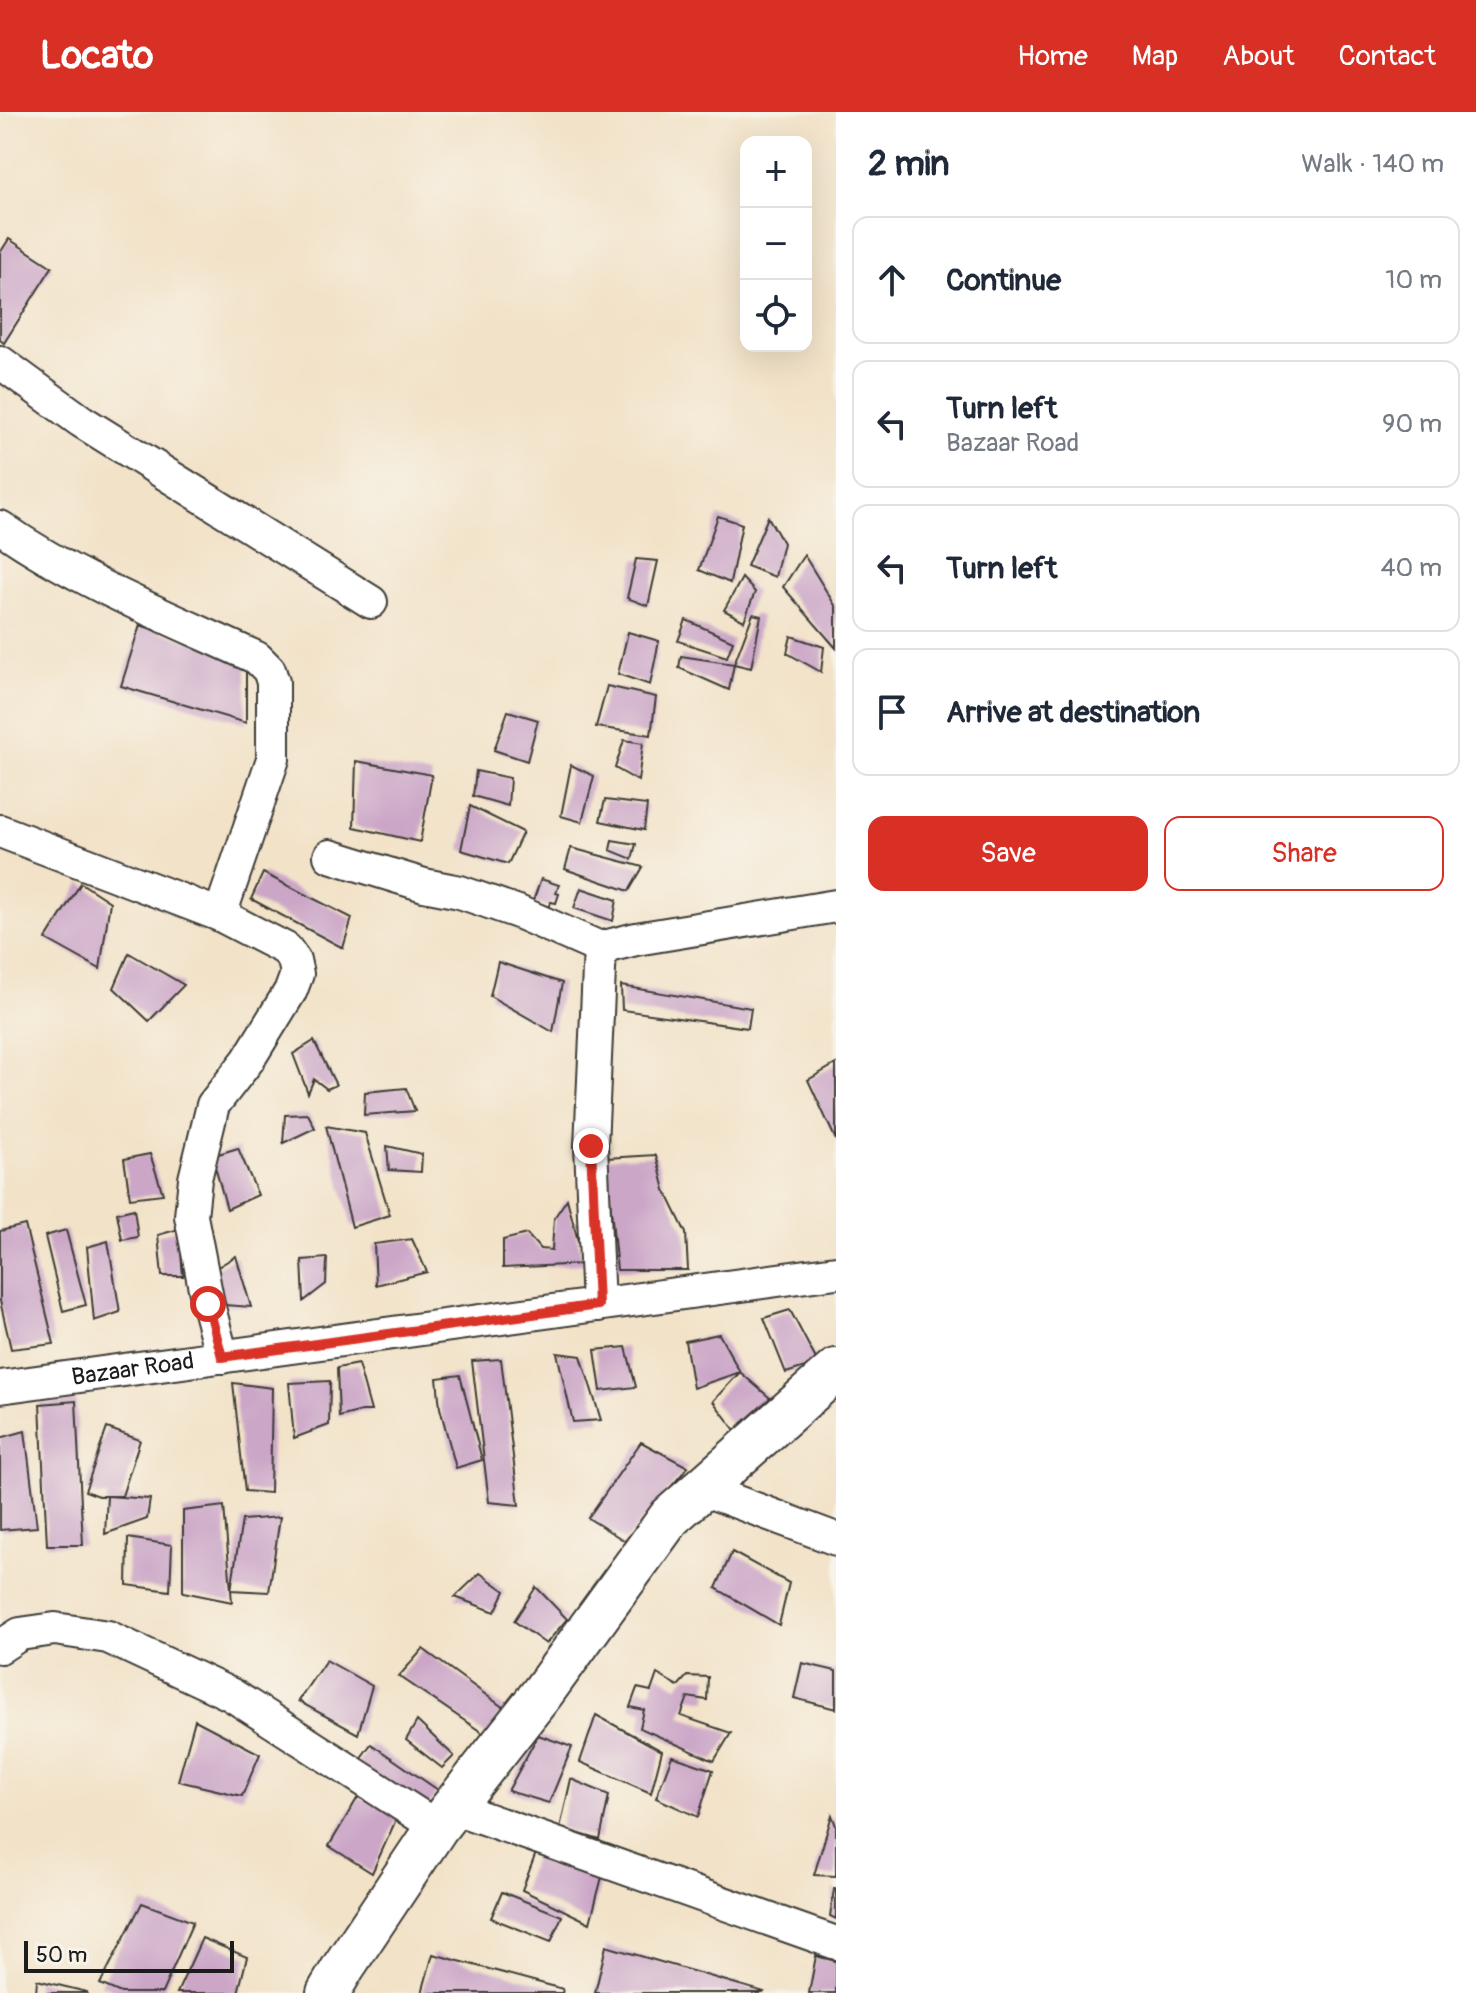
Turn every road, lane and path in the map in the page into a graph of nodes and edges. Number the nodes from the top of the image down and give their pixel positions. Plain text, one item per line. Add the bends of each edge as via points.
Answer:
1 (0, 362) edge
2 (0, 527) edge
3 (371, 602) dead end
4 (0, 831) edge
5 (330, 856) dead end
6 (836, 906) edge
7 (220, 915) junction
8 (600, 948) junction
9 (836, 1272) edge
10 (598, 1305) junction
11 (222, 1357) junction
12 (836, 1370) edge
13 (0, 1387) edge
14 (702, 1489) junction
15 (836, 1539) edge
16 (0, 1647) edge
17 (445, 1817) junction
18 (836, 1943) edge
19 (328, 1993) edge

1 - 3 street via 81,421
2 - 7 street via 116,594 257,658 269,670 273,759
4 - 7 street
5 - 8 street via 489,902
6 - 8 street
7 - 11 street via 286,949 297,974 248,1060 213,1105 195,1179 191,1216
8 - 10 street via 591,1146
9 - 10 street, Bazaar Road
10 - 11 street, Bazaar Road
11 - 13 street, Bazaar Road
12 - 14 main road
14 - 15 street
14 - 17 main road via 670,1517
16 - 17 street via 20,1634 55,1629 108,1637 232,1695
17 - 18 street
17 - 19 main road

